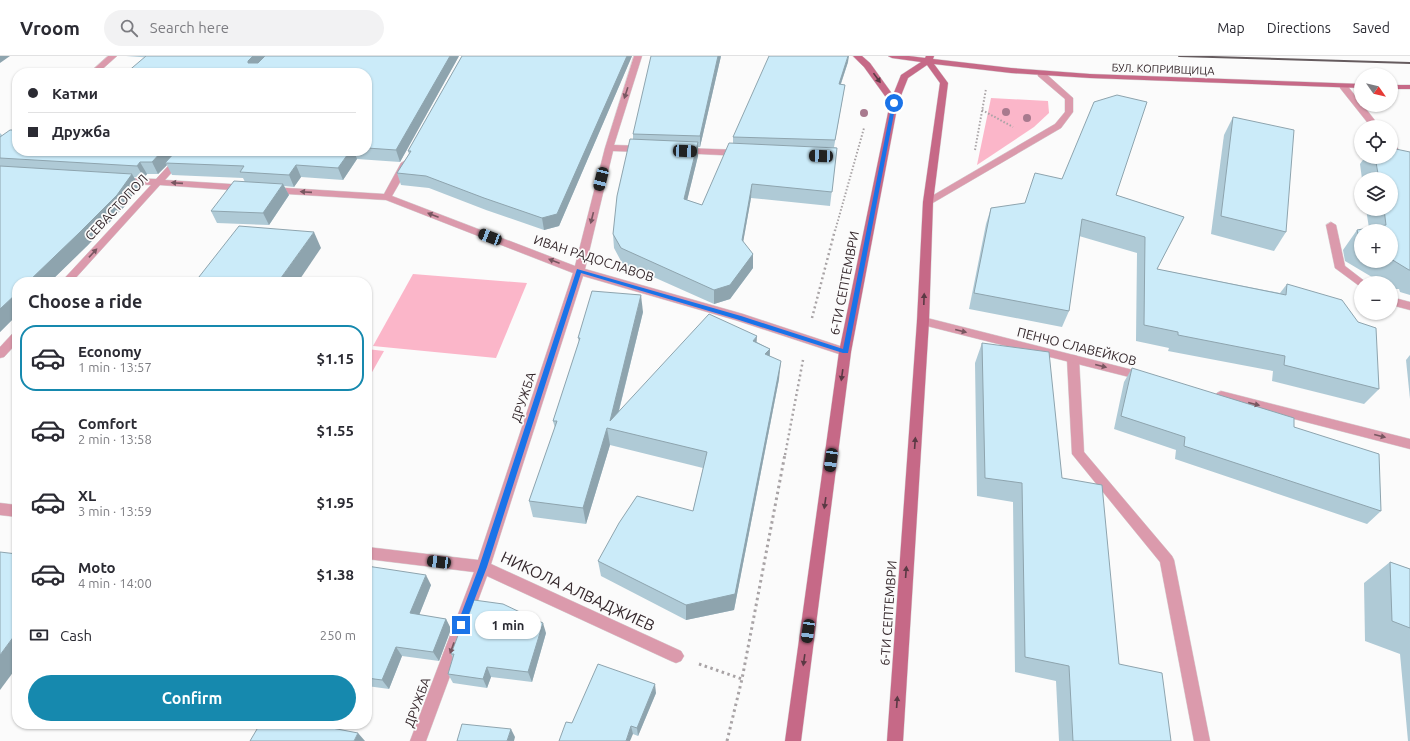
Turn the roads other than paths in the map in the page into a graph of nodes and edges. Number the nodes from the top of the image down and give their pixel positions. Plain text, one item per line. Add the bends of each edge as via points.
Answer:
1 (113, 56) edge
2 (638, 56) edge
3 (857, 56) edge
4 (892, 56) edge
5 (929, 59) edge
6 (99, 68) edge
7 (1041, 74) junction
8 (1343, 86) junction
9 (1354, 86) edge
10 (1398, 87) edge
11 (1410, 87) edge
12 (894, 103) junction
13 (1370, 120) edge
14 (609, 148) junction
15 (656, 150) edge
16 (672, 150) edge
17 (750, 153) edge
18 (1398, 154) edge
19 (182, 156) edge
20 (409, 158) edge
21 (1410, 169) edge
22 (111, 179) edge
23 (158, 182) junction
24 (387, 197) junction
25 (928, 202) junction
26 (1331, 225) dead end
27 (579, 271) junction
28 (71, 277) edge
29 (1354, 278) edge
30 (1398, 303) edge
31 (1410, 306) edge
32 (923, 322) junction
33 (12, 341) edge
34 (845, 352) junction
35 (0, 354) edge
36 (1074, 359) junction
37 (1158, 380) edge
38 (1211, 394) edge
39 (1410, 444) edge
40 (0, 509) edge
41 (12, 510) edge
42 (372, 554) edge
43 (483, 567) junction
44 (676, 656) road end
45 (418, 741) edge
46 (793, 741) edge
47 (895, 741) edge
48 (1202, 741) edge

1 - 6 street
2 -> 14 street, ДРУЖБА
3 -> 12 main road via 867,65
4 - 5 main road, БУЛ. КОПРИВЩИЦА
5 - 7 main road, БУЛ. КОПРИВЩИЦА
5 - 12 main road, 6-ТИ СЕПТЕМВРИ via 904,77
5 - 25 main road, 6-ТИ СЕПТЕМВРИ via 944,83
7 - 8 main road, БУЛ. КОПРИВЩИЦА
7 - 25 street via 1069,98 1069,112 1058,126
8 - 9 main road, БУЛ. КОПРИВЩИЦА
8 - 13 street
10 - 11 main road
12 - 34 main road, 6-ТИ СЕПТЕМВРИ
14 - 15 street
14 -> 27 street, ДРУЖБА
16 - 17 street
18 - 21 street
19 - 23 street, СЕВАСТОПОЛ
20 - 24 street
22 - 23 street, ИВАН РАДОСЛАВОВ
24 -> 23 street, ИВАН РАДОСЛАВОВ
28 -> 23 street, СЕВАСТОПОЛ
27 -> 24 street, ИВАН РАДОСЛАВОВ
32 -> 25 main road, 6-ТИ СЕПТЕМВРИ
26 - 29 street via 1340,268
27 - 34 street, ИВАН РАДОСЛАВОВ via 739,317
27 - 43 street, ДРУЖБА
30 - 31 street
32 -> 36 street, ПЕНЧО СЛАВЕЙКОВ
47 -> 32 main road, 6-ТИ СЕПТЕМВРИ
33 - 35 street
34 -> 46 main road, 6-ТИ СЕПТЕМВРИ
36 -> 37 street, ПЕНЧО СЛАВЕЙКОВ
36 - 48 street via 1078,454 1167,560
38 -> 39 street
40 - 41 street
42 - 43 street, НИКОЛА АЛВАДЖИЕВ
43 - 44 street, НИКОЛА АЛВАДЖИЕВ
43 -> 45 street, ДРУЖБА

